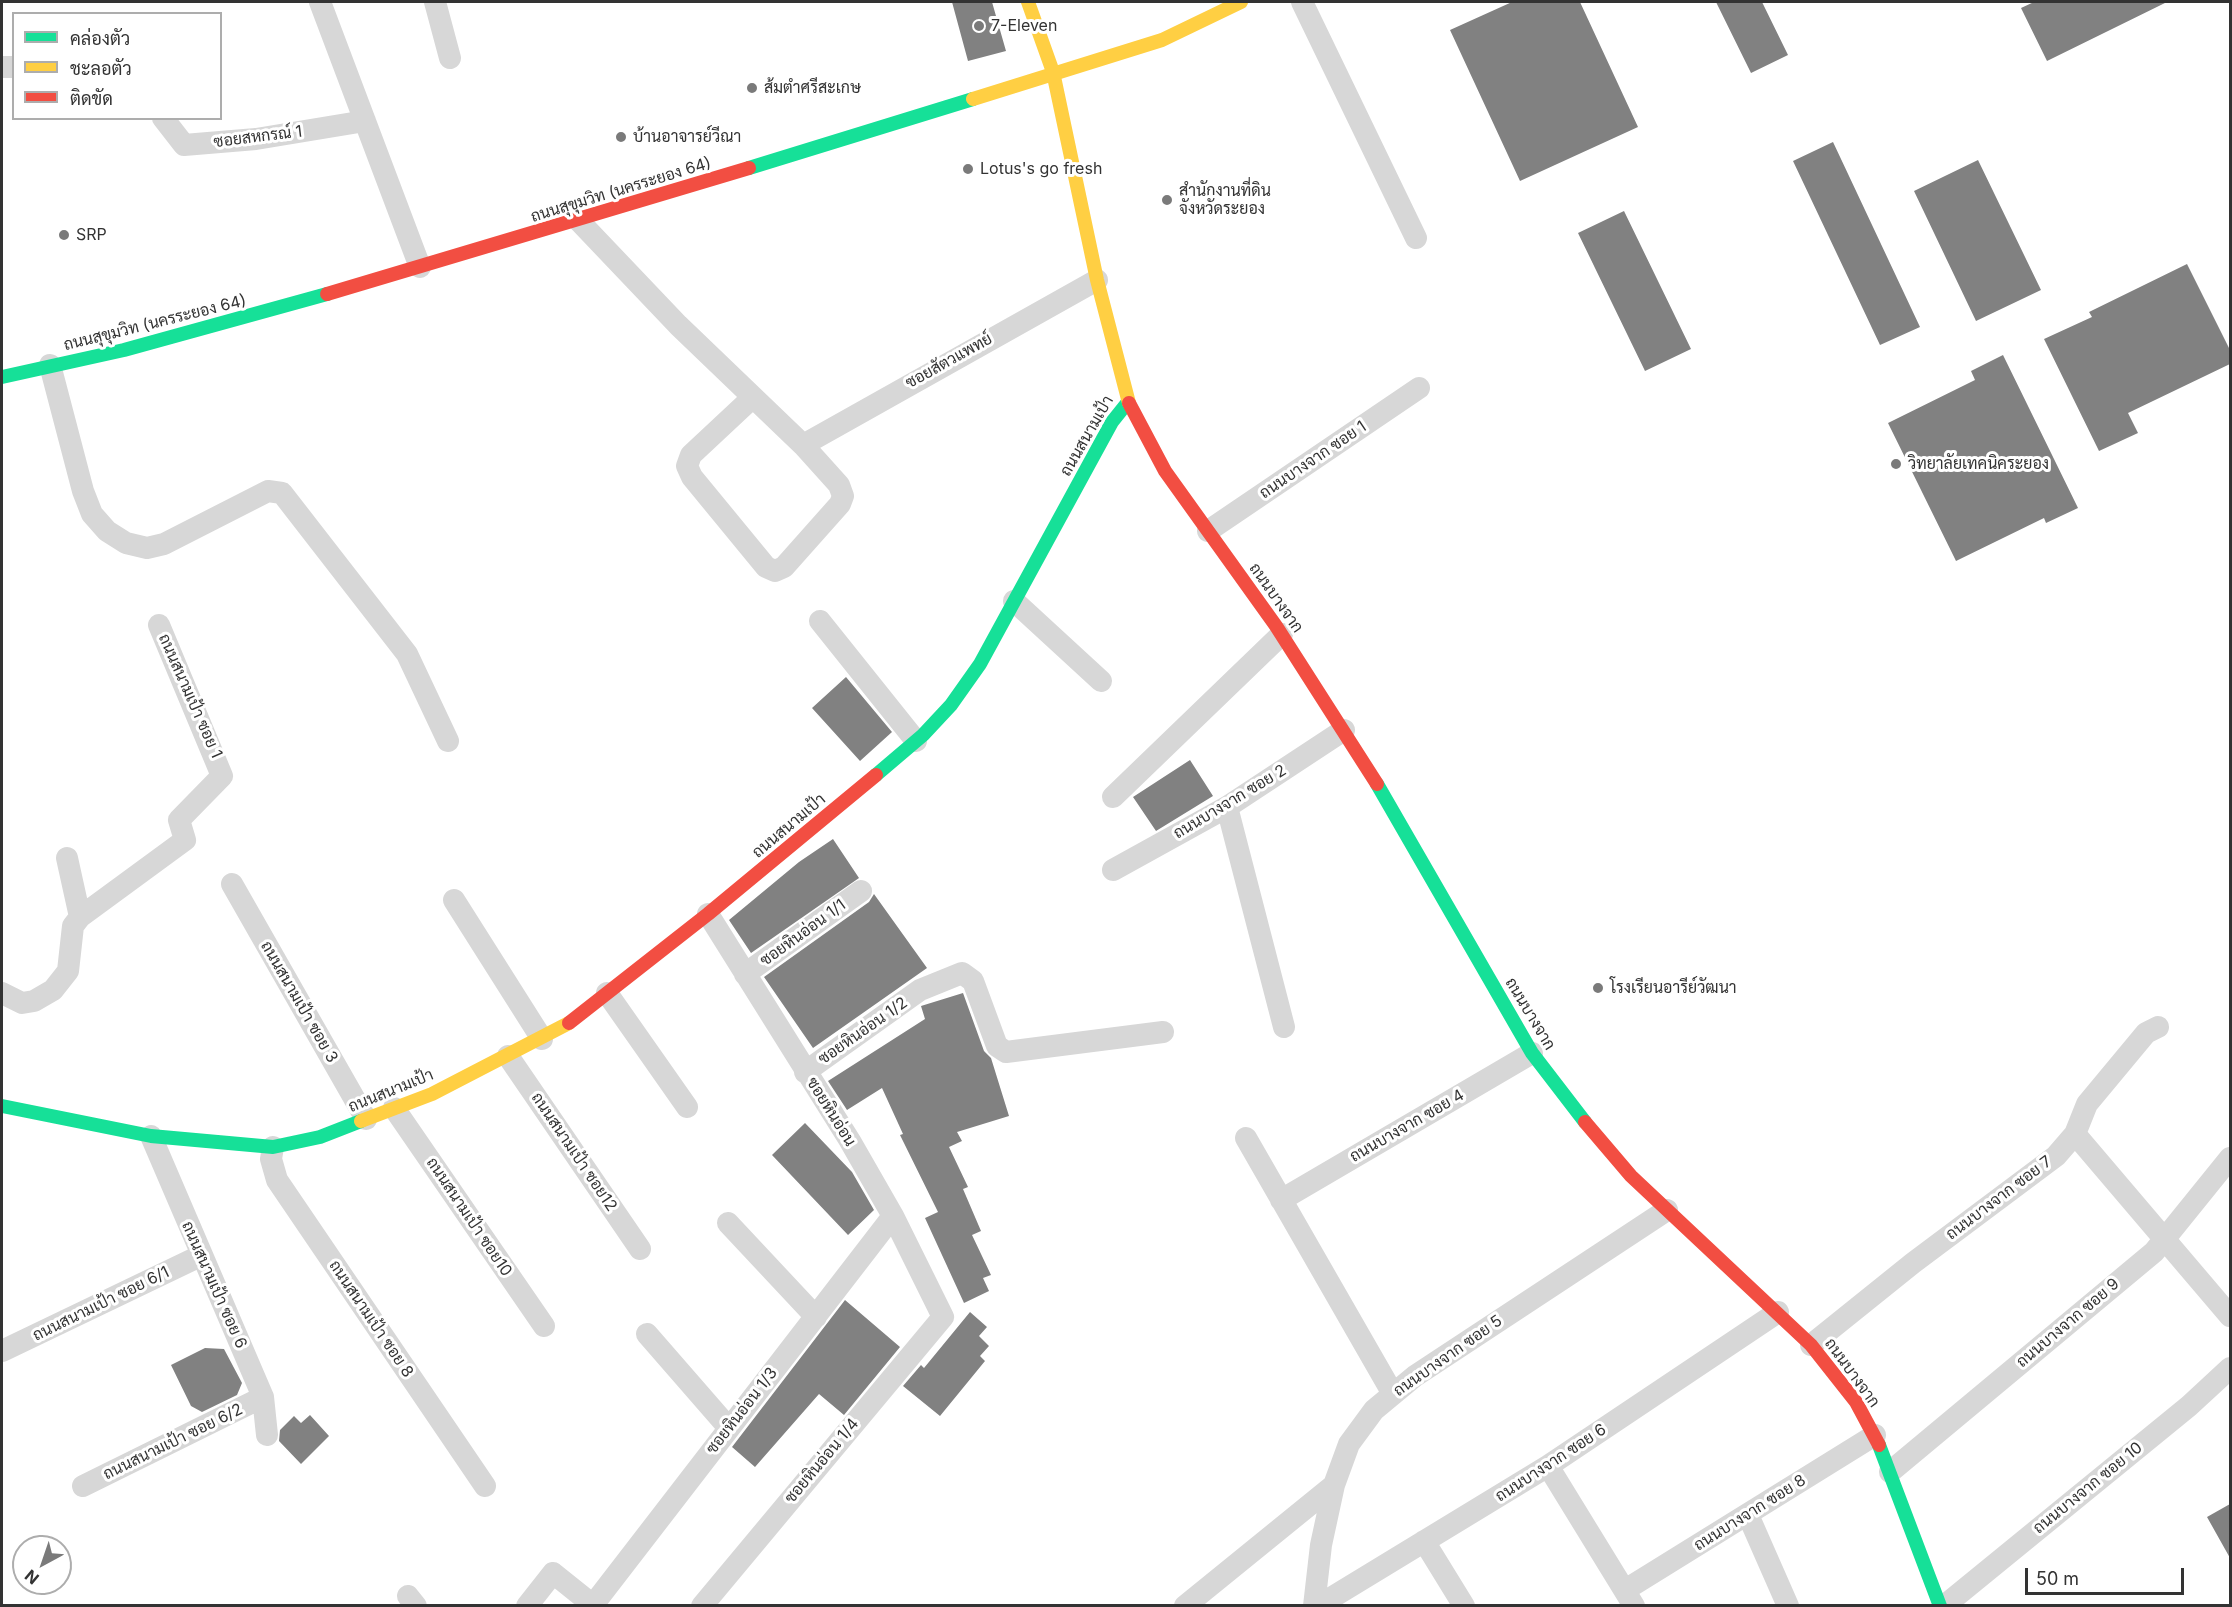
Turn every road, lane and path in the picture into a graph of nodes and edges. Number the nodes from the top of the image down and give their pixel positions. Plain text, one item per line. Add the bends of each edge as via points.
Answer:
1 (320, 2) edge
2 (435, 2) edge
3 (1028, 2) edge
4 (1241, 2) edge
5 (1302, 2) edge
6 (450, 58) dead end
7 (1053, 72) junction
8 (165, 120) edge
9 (364, 121) junction
10 (579, 221) junction
11 (1416, 238) dead end
12 (420, 267) junction
13 (1097, 280) junction
14 (50, 365) junction
15 (2, 377) edge
16 (1419, 388) dead end
17 (752, 398) junction
18 (1128, 402) junction
19 (803, 445) junction
20 (1208, 531) junction
21 (1014, 601) junction
22 (820, 621) dead end
23 (159, 625) dead end
24 (1282, 634) junction
25 (1101, 681) dead end
26 (1344, 730) junction
27 (448, 741) dead end
28 (916, 741) junction
29 (1113, 797) dead end
30 (1227, 807) junction
31 (67, 858) dead end
32 (1113, 870) dead end
33 (231, 884) dead end
34 (861, 891) dead end
35 (454, 900) dead end
36 (708, 914) junction
37 (80, 916) junction
38 (746, 974) junction
39 (2, 993) edge
40 (607, 993) junction
41 (1284, 1027) dead end
42 (2158, 1028) dead end
43 (1163, 1032) dead end
44 (542, 1039) junction
45 (1532, 1053) junction
46 (508, 1056) junction
47 (805, 1072) junction
48 (2, 1106) edge
49 (687, 1107) dead end
50 (394, 1108) junction
51 (366, 1119) junction
52 (2075, 1134) junction
53 (151, 1137) junction
54 (1246, 1138) dead end
55 (273, 1147) junction
56 (2230, 1158) edge
57 (1281, 1200) junction
58 (1667, 1210) junction
59 (893, 1216) junction
60 (728, 1223) dead end
61 (2165, 1240) junction
62 (640, 1249) dead end
63 (200, 1256) junction
64 (1779, 1312) junction
65 (2230, 1316) edge
66 (816, 1317) junction
67 (943, 1317) joint
68 (544, 1326) dead end
69 (647, 1334) dead end
70 (1811, 1345) junction
71 (2, 1351) edge
72 (2230, 1368) edge
73 (1393, 1394) junction
74 (263, 1397) junction
75 (728, 1427) junction
76 (267, 1435) dead end
77 (1875, 1435) junction
78 (1548, 1466) junction
79 (1890, 1472) junction
80 (1334, 1485) junction
81 (83, 1486) dead end
82 (485, 1486) dead end
83 (1748, 1515) junction
84 (1424, 1541) junction
85 (1630, 1598) edge
86 (527, 1605) edge
87 (593, 1605) edge
88 (702, 1605) edge
89 (1185, 1605) edge
90 (1316, 1605) edge
91 (1464, 1605) edge
92 (1788, 1605) edge
93 (1942, 1605) edge

1 - 9 street
2 - 6 street
3 - 7 street, ถนนสนามเป้า
4 - 7 street, ถนนสุขุมวิท (นครระยอง 64) via 1161,40
5 - 11 street
7 - 10 street, ถนนสุขุมวิท (นครระยอง 64)
7 - 13 street, ถนนสนามเป้า
8 - 9 street, ซอยสหกรณ์ 1 via 184,145 256,139
9 - 12 street
10 - 12 street, ถนนสุขุมวิท (นครระยอง 64)
10 - 17 street
12 - 14 street, ถนนสุขุมวิท (นครระยอง 64) via 124,350
13 - 18 street, ถนนสนามเป้า
13 - 19 street, ซอยสัตวแพทย์
14 - 15 street, ถนนสุขุมวิท (นครระยอง 64)
14 - 27 street via 83,491 93,514 107,531 126,543 147,548 165,544 268,491 282,493 407,654
16 - 20 street, ถนนบางจาก ซอย 1
17 - 19 street
17 - 19 street via 691,455 687,466 766,567 775,571 784,567 843,496
18 - 20 street, ถนนบางจาก via 1165,471
18 - 21 street, ถนนสนามเป้า via 1112,422
20 - 24 street, ถนนบางจาก
21 - 25 street
21 - 28 street, ถนนสนามเป้า via 980,664 951,705
22 - 28 street
23 - 37 street, ถนนสนามเป้า ซอย 1 via 222,776 179,820 185,840
24 - 26 street, ถนนบางจาก
24 - 29 street
26 - 30 street, ถนนบางจาก ซอย 2
26 - 45 street, ถนนบางจาก via 1400,820
28 - 36 street, ถนนสนามเป้า
30 - 32 street, ถนนบางจาก ซอย 2
30 - 41 street
31 - 37 street
33 - 51 street, ถนนสนามเป้า ซอย 3
34 - 38 street, ซอยหินอ่อน 1/1
35 - 44 street
36 - 38 street, ซอยหินอ่อน
36 - 40 street, ถนนสนามเป้า
37 - 39 street via 73,926 68,971 53,990 22,1003
38 - 47 street, ซอยหินอ่อน
40 - 44 street, ถนนสนามเป้า
40 - 49 street
42 - 52 street, ถนนบางจาก ซอย 7 via 2146,1034 2087,1104
43 - 47 street, ซอยหินอ่อน 1/2 via 1006,1052 997,1046 973,981 962,973 920,990
44 - 46 street, ถนนสนามเป้า
45 - 57 street, ถนนบางจาก ซอย 4
45 - 58 street, ถนนบางจาก via 1595,1135
46 - 50 street, ถนนสนามเป้า via 432,1094
46 - 62 street, ถนนสนามเป้า ซอย12
47 - 59 street, ซอยหินอ่อน
48 - 53 street, ถนนสนามเป้า
50 - 51 street, ถนนสนามเป้า
50 - 68 street, ถนนสนามเป้า ซอย10
51 - 55 street, ถนนสนามเป้า via 320,1137
52 - 61 street
52 - 70 street, ถนนบางจาก ซอย 7 via 2056,1156
53 - 55 street, ถนนสนามเป้า
53 - 63 street, ถนนสนามเป้า ซอย 6
54 - 57 street
55 - 82 street, ถนนสนามเป้า ซอย 8 via 271,1159 277,1180
56 - 61 street, ถนนบางจาก ซอย 9
57 - 73 street
58 - 64 street, ถนนบางจาก
58 - 73 street, ถนนบางจาก ซอย 5
59 - 66 street, ซอยหินอ่อน 1/3
59 - 67 street, ซอยหินอ่อน
60 - 66 street
61 - 65 street
61 - 79 street, ถนนบางจาก ซอย 9
63 - 71 street, ถนนสนามเป้า ซอย 6/1
63 - 74 street, ถนนสนามเป้า ซอย 6
64 - 70 street, ถนนบางจาก
64 - 78 street, ถนนบางจาก ซอย 6
66 - 75 street, ซอยหินอ่อน 1/3
67 - 88 street, ซอยหินอ่อน 1/4
69 - 75 street
70 - 77 street, ถนนบางจาก via 1856,1402
72 - 93 street, ถนนบางจาก ซอย 10 via 2189,1406
73 - 80 street, ถนนบางจาก ซอย 5 via 1374,1410 1349,1444
74 - 76 street, ถนนสนามเป้า ซอย 6
74 - 81 street, ถนนสนามเป้า ซอย 6/2
75 - 87 street, ซอยหินอ่อน 1/3
77 - 79 street, ถนนบางจาก
77 - 83 street, ถนนบางจาก ซอย 8
78 - 84 street, ถนนบางจาก ซอย 6
78 - 85 street
79 - 93 street, ถนนบางจาก
80 - 89 street
80 - 90 street, ถนนบางจาก ซอย 5 via 1321,1545
83 - 85 street, ถนนบางจาก ซอย 8
83 - 92 street
84 - 90 street, ถนนบางจาก ซอย 6
84 - 91 street
86 - 87 street via 554,1573

